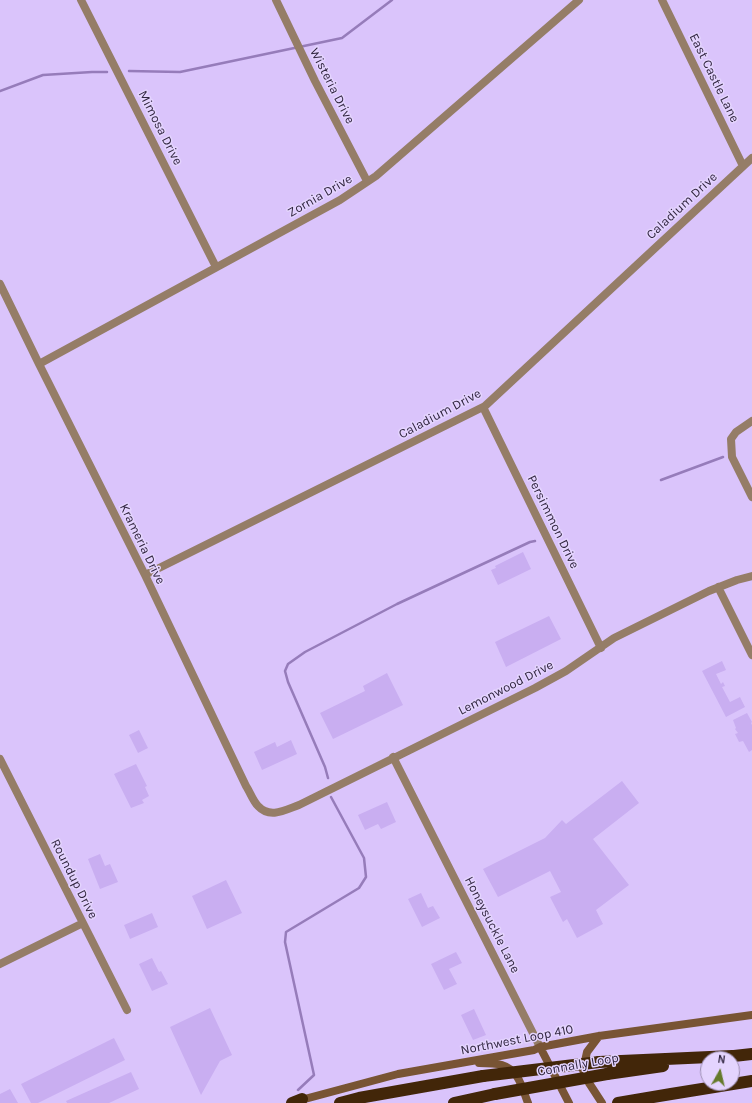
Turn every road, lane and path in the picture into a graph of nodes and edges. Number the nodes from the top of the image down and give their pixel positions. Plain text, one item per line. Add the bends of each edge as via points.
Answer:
1 (82, 0) edge
2 (276, 0) edge
3 (579, 0) edge
4 (662, 0) edge
5 (752, 158) edge
6 (743, 166) junction
7 (367, 181) junction
8 (216, 267) junction
9 (0, 284) edge
10 (39, 364) junction
11 (483, 407) junction
12 (752, 421) edge
13 (752, 497) edge
14 (145, 575) junction
15 (752, 576) edge
16 (718, 587) junction
17 (601, 648) junction
18 (752, 656) edge
19 (394, 757) junction
20 (0, 759) edge
21 (266, 812) joint
22 (83, 923) junction
23 (0, 964) edge
24 (127, 1010) dead end
25 (752, 1015) edge
26 (599, 1036) junction
27 (540, 1047) junction
28 (752, 1054) edge
29 (740, 1055) edge
30 (700, 1057) edge
31 (700, 1061) edge
32 (467, 1062) junction
33 (752, 1082) edge
34 (295, 1102) edge
35 (621, 1102) edge
36 (340, 1103) edge
37 (454, 1103) edge
38 (528, 1103) edge
39 (569, 1103) edge
40 (602, 1103) edge

1 - 8 street, Mimosa Drive
2 - 7 street, Wisteria Drive
3 - 7 street, Zornia Drive via 376,176
4 - 6 street, East Castle Lane
5 - 6 street, Caladium Drive
6 - 11 street, Caladium Drive
7 - 8 street, Zornia Drive via 340,200
8 - 10 street, Zornia Drive
9 - 10 street, Krameria Drive
10 - 14 street, Krameria Drive
11 - 14 street, Caladium Drive
11 - 17 street, Persimmon Drive
12 - 13 street via 736,432 731,439 732,457
14 - 21 street, Krameria Drive via 246,786 257,805
15 - 16 street, Lemonwood Drive
16 - 17 street, Lemonwood Drive via 614,638
16 - 18 street
17 - 19 street, Lemonwood Drive via 541,685
19 - 21 street, Lemonwood Drive via 280,813
19 - 27 street, Honeysuckle Lane
20 - 22 street, Roundup Drive
22 - 23 street
22 - 24 street, Roundup Drive
25 - 26 main road, Northwest Loop 410
26 - 27 main road, Northwest Loop 410
26 - 40 main road via 587,1052 584,1070
27 - 32 main road, Northwest Loop 410
27 - 39 main road, Honeysuckle Lane
28 - 29 highway
30 - 36 highway, bridge via 599,1062 483,1076
31 - 37 highway, Connally Loop, bridge via 607,1074
32 - 34 main road, Northwest Loop 410 via 398,1074
32 - 38 main road via 501,1064 509,1068 516,1074
33 - 35 highway

